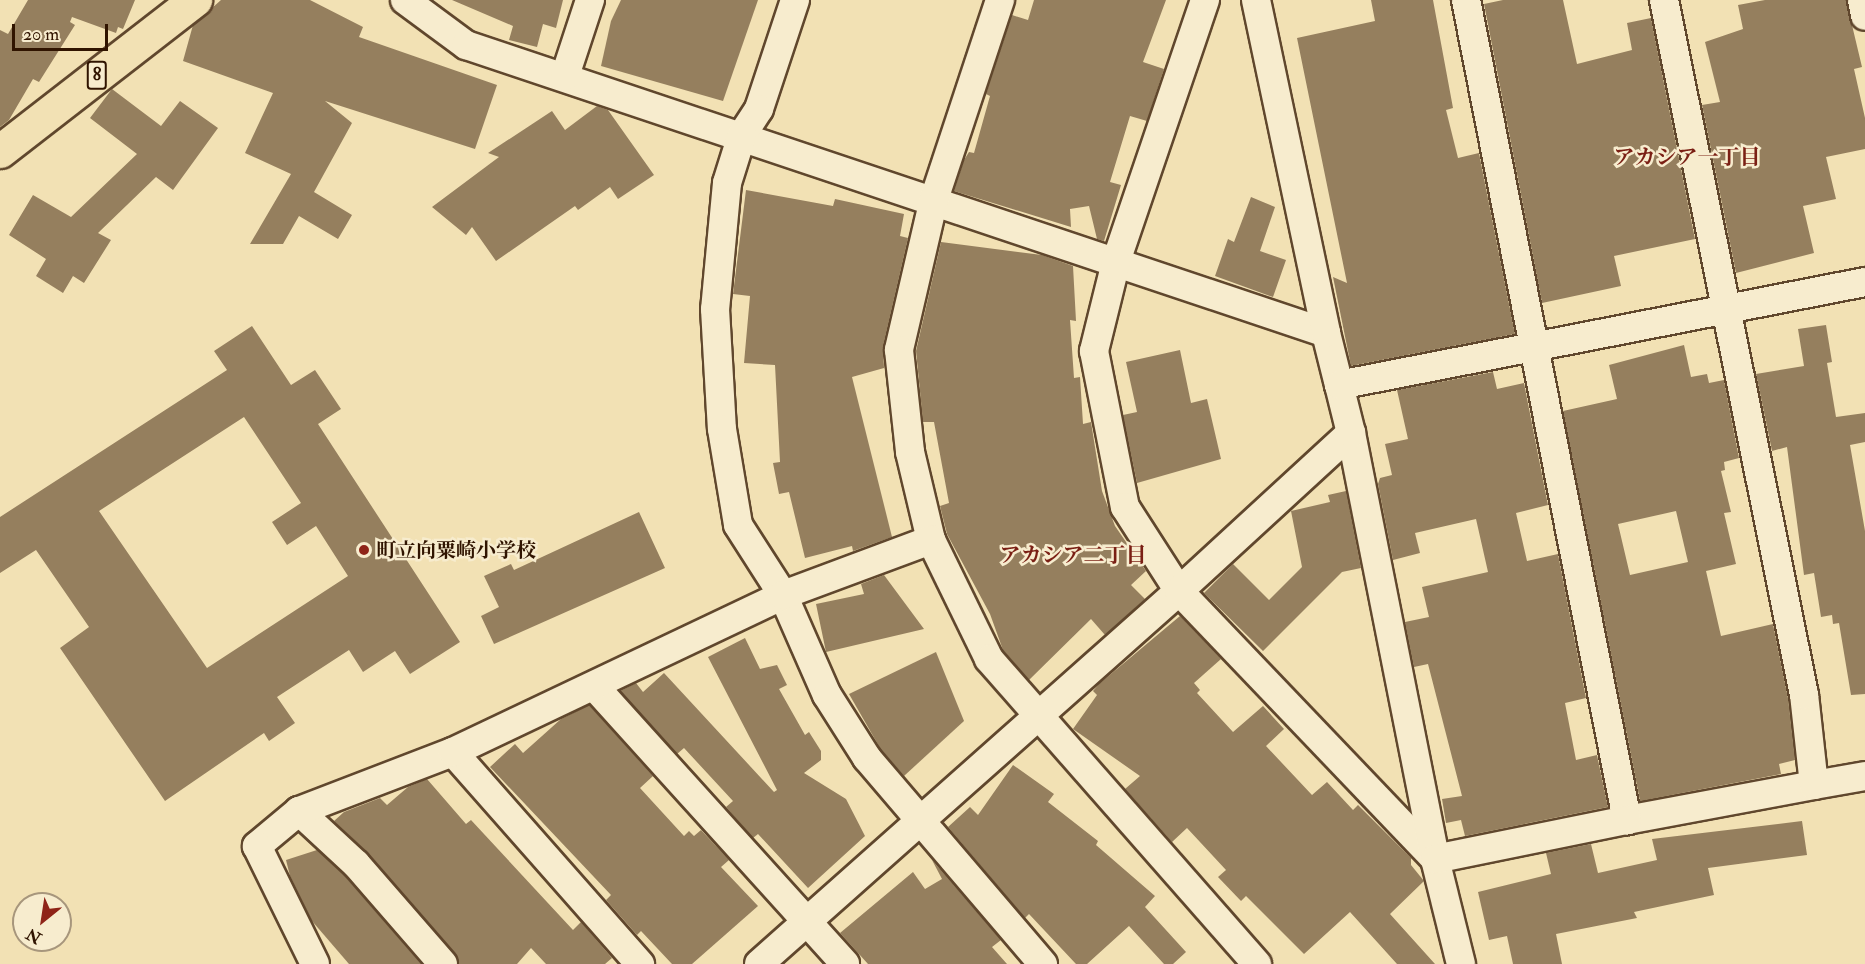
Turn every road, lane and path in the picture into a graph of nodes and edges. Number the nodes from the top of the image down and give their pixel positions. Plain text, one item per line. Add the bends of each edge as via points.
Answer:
1 (195, 0) edge
2 (405, 0) edge
3 (590, 0) edge
4 (795, 0) edge
5 (1000, 0) edge
6 (1205, 0) edge
7 (1256, 0) edge
8 (1466, 0) edge
9 (1664, 0) edge
10 (1862, 0) edge
11 (1865, 16) edge
12 (565, 76) junction
13 (742, 135) junction
14 (0, 151) edge
15 (934, 199) junction
16 (1116, 262) junction
17 (1865, 282) edge
18 (1725, 310) junction
19 (1326, 333) junction
20 (1534, 345) junction
21 (1339, 385) junction
22 (1351, 433) junction
23 (931, 540) junction
24 (1179, 591) junction
25 (783, 595) junction
26 (595, 687) junction
27 (1040, 716) junction
28 (453, 752) junction
29 (1865, 776) edge
30 (1814, 785) junction
31 (299, 811) junction
32 (918, 819) junction
33 (1627, 820) junction
34 (1435, 859) junction
35 (807, 922) junction
36 (315, 964) edge
37 (443, 964) edge
38 (640, 964) edge
39 (759, 964) edge
40 (845, 964) edge
41 (1043, 964) edge
42 (1257, 964) edge
43 (1461, 964) edge

1 - 14 main road, 8
2 - 12 street via 466,45
3 - 12 street
4 - 13 street via 759,109
5 - 15 street
6 - 16 street
7 - 19 street
8 - 20 street
9 - 18 street
10 - 11 street
12 - 13 street
13 - 15 street
13 - 25 street via 727,183 715,309 722,429 738,525
15 - 16 street
15 - 23 street via 900,350 910,452
16 - 19 street
16 - 24 street via 1094,351 1109,437 1125,507
17 - 18 street
18 - 20 street
18 - 30 street via 1804,695
19 - 21 street
20 - 21 street
20 - 33 street
21 - 22 street
22 - 24 street
22 - 34 street
23 - 25 street
23 - 27 street via 989,659
24 - 27 street
24 - 34 street
25 - 26 street
25 - 32 street via 827,695 867,758
26 - 28 street
26 - 35 street
27 - 32 street
27 - 42 street
28 - 31 street
28 - 38 street
29 - 30 street
30 - 33 street
31 - 36 street via 257,846
31 - 37 street via 356,864
32 - 35 street
32 - 41 street
33 - 34 street
34 - 43 street
35 - 39 street
35 - 40 street

